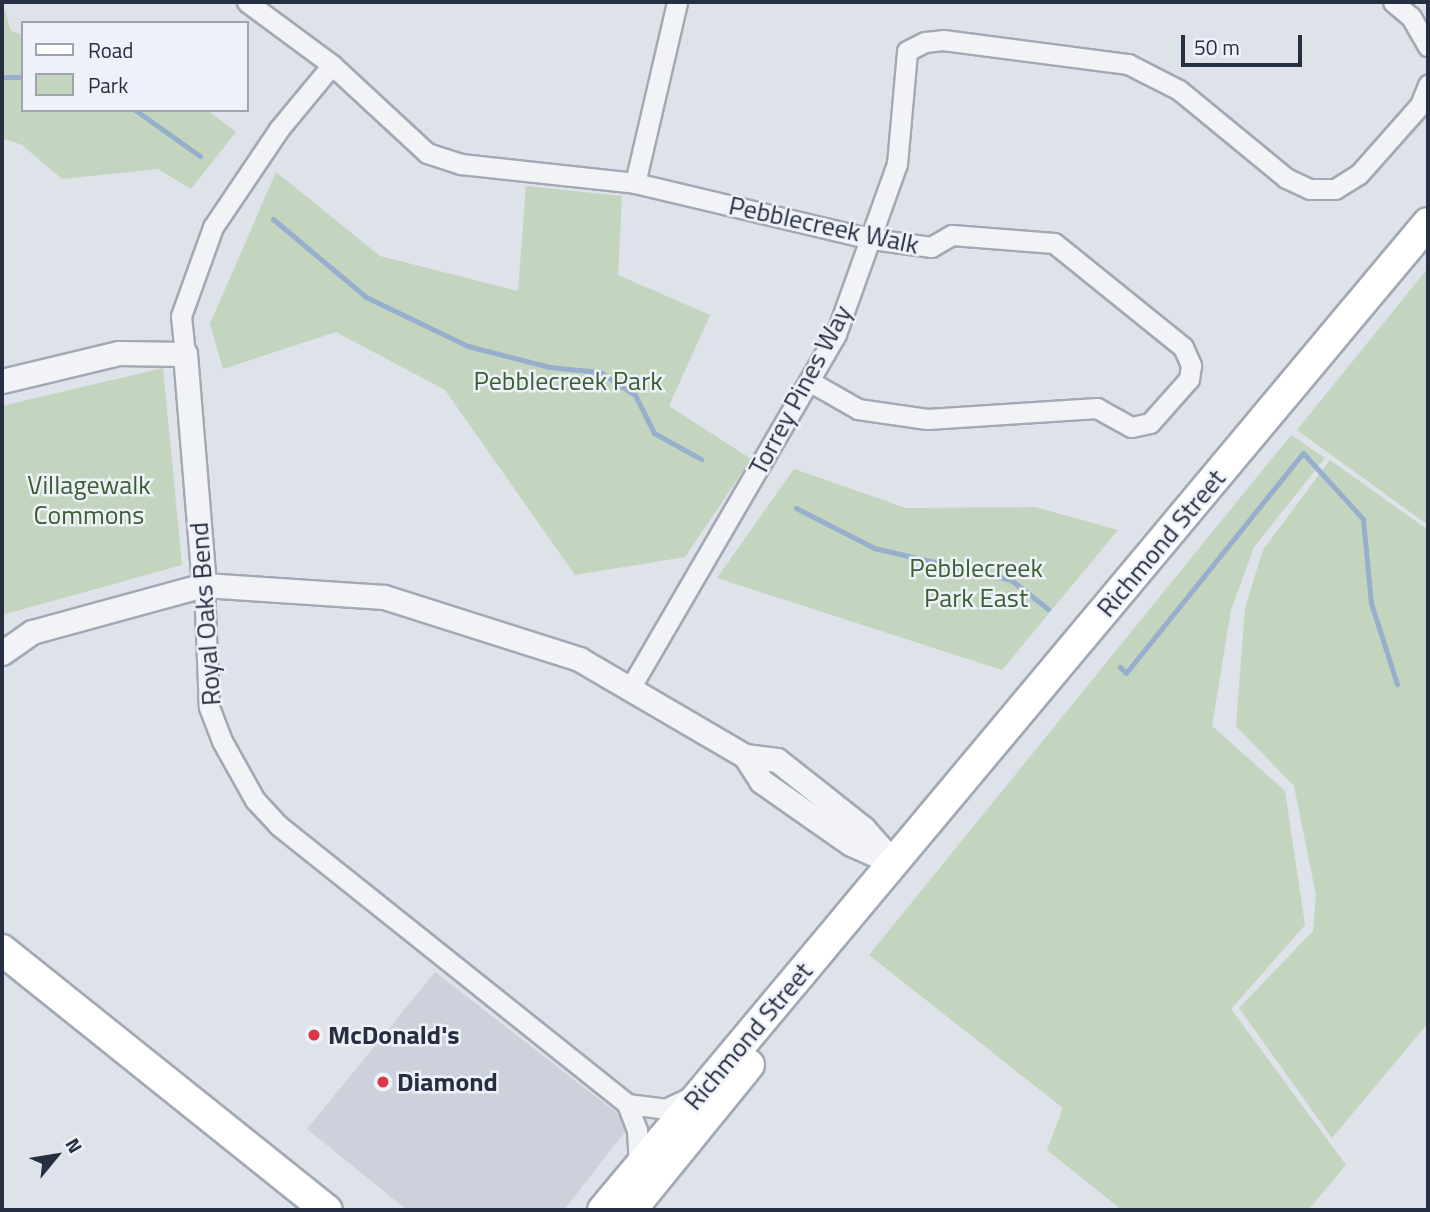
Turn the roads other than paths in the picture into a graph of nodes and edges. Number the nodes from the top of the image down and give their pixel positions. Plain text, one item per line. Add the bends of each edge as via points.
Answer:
1 (247, 2) edge
2 (677, 2) edge
3 (1393, 2) edge
4 (1428, 47) edge
5 (332, 65) junction
6 (1428, 85) edge
7 (635, 183) junction
8 (1428, 223) edge
9 (872, 239) junction
10 (185, 354) junction
11 (2, 381) edge
12 (809, 381) junction
13 (204, 585) junction
14 (2, 653) edge
15 (629, 690) junction
16 (895, 864) junction
17 (2, 950) edge
18 (111, 1037) junction
19 (699, 1093) junction
20 (627, 1104) junction
21 (639, 1167) junction
22 (327, 1210) edge
23 (346, 1210) edge
24 (603, 1210) edge
25 (631, 1210) edge

1 - 5 street, Pebblecreek Walk
2 - 7 street
3 - 4 street via 1411,17
5 - 7 street, Pebblecreek Walk via 427,153 461,164
5 - 10 street, Royal Oaks Bend via 279,129 213,227 181,316
6 - 9 street, Torrey Pines Way via 1420,105 1359,174 1335,189 1310,189 1286,178 1179,90 1128,64 943,40 925,42 907,51 902,69 897,164
7 - 9 street, Pebblecreek Walk
8 - 16 main road, Richmond Street
9 - 12 street, Torrey Pines Way via 836,334
9 - 12 street, Pebblecreek Walk via 931,247 952,235 1054,243 1183,347 1191,365 1189,379 1150,423 1131,428 1097,408 927,419 858,409
10 - 11 street via 120,353
10 - 13 street, Royal Oaks Bend
12 - 15 street, Torrey Pines Way
13 - 14 street via 32,632
13 - 15 street via 384,597 579,659
13 - 20 street, Royal Oaks Bend via 209,707 255,800 278,825
15 - 16 street via 746,756 761,780 850,844
16 - 19 main road, Richmond Street
16 - 25 main road, Richmond Street via 781,1024
17 - 18 main road
18 - 22 main road
18 - 23 main road
19 - 20 street via 665,1109
19 - 21 main road, Richmond Street
20 - 21 street via 637,1130
21 - 24 main road, Richmond Street

